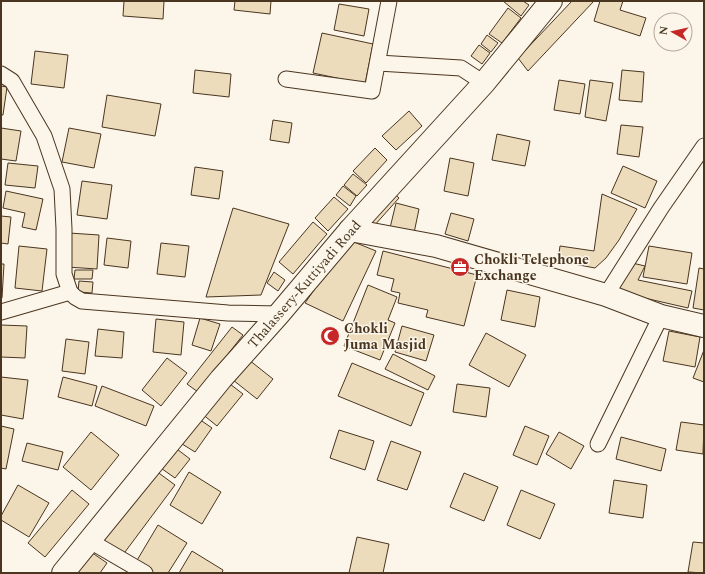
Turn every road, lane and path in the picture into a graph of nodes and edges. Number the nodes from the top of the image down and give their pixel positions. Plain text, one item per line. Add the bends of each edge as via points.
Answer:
1 (389, 1) edge
2 (551, 1) edge
3 (378, 62) junction
4 (1, 74) edge
5 (286, 79) dead end
6 (484, 83) junction
7 (704, 146) edge
8 (350, 230) junction
9 (70, 292) junction
10 (606, 295) junction
11 (1, 312) edge
12 (279, 314) junction
13 (661, 316) junction
14 (704, 326) edge
15 (598, 444) dead end
16 (90, 541) junction
17 (63, 573) edge
18 (145, 573) edge

1 - 3 street
2 - 6 main road, Thalassery-Kuttiyadi Road
3 - 5 street via 372,91
3 - 6 street via 461,68
4 - 9 street via 12,81 44,136 62,188 64,274
6 - 8 main road, Thalassery-Kuttiyadi Road
7 - 10 street
8 - 10 main road via 436,246
8 - 12 main road, Thalassery-Kuttiyadi Road
9 - 11 street
9 - 12 street via 82,301 228,313
10 - 13 main road
12 - 16 main road, Thalassery-Kuttiyadi Road via 221,379
13 - 14 main road
13 - 15 street
16 - 17 main road, Thalassery-Kuttiyadi Road
16 - 18 street

